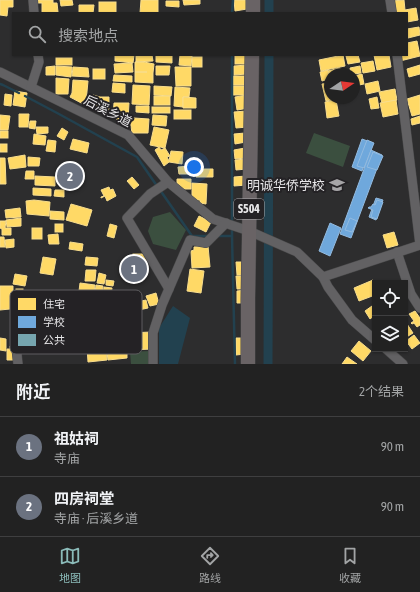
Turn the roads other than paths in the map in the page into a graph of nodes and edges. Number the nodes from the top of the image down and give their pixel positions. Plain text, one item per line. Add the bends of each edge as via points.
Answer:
1 (32, 0) edge
2 (253, 0) edge
3 (390, 0) edge
4 (34, 12) edge
5 (253, 12) edge
6 (392, 12) edge
7 (38, 56) edge
8 (252, 56) edge
9 (397, 56) edge
10 (0, 72) edge
11 (31, 87) junction
12 (162, 186) junction
13 (226, 224) junction
14 (245, 230) junction
15 (420, 245) edge
16 (397, 252) junction
17 (323, 277) junction
18 (169, 289) junction
19 (420, 308) edge
20 (372, 337) edge
21 (389, 352) edge
22 (17, 354) edge
23 (18, 364) edge
24 (153, 364) edge
25 (248, 364) edge
26 (403, 364) edge

1 - 4 street
2 - 5 main road
3 - 6 street
7 - 11 street via 39,62
8 - 14 main road, S504
9 - 15 street
10 - 11 street, 后溪乡道
11 - 12 street, 后溪乡道 via 128,135
12 - 13 street, 后溪乡道 via 213,219
12 - 18 street via 150,194 127,218
13 - 14 street, 后溪乡道
13 - 18 street via 206,243 190,240
14 - 17 street, 后溪乡道 via 297,252
14 - 25 main road, S504
15 - 16 street
16 - 17 street
16 - 19 street via 411,294
17 - 20 street, 后溪乡道 via 352,320
18 - 24 street via 153,334
21 - 26 street
22 - 23 street

